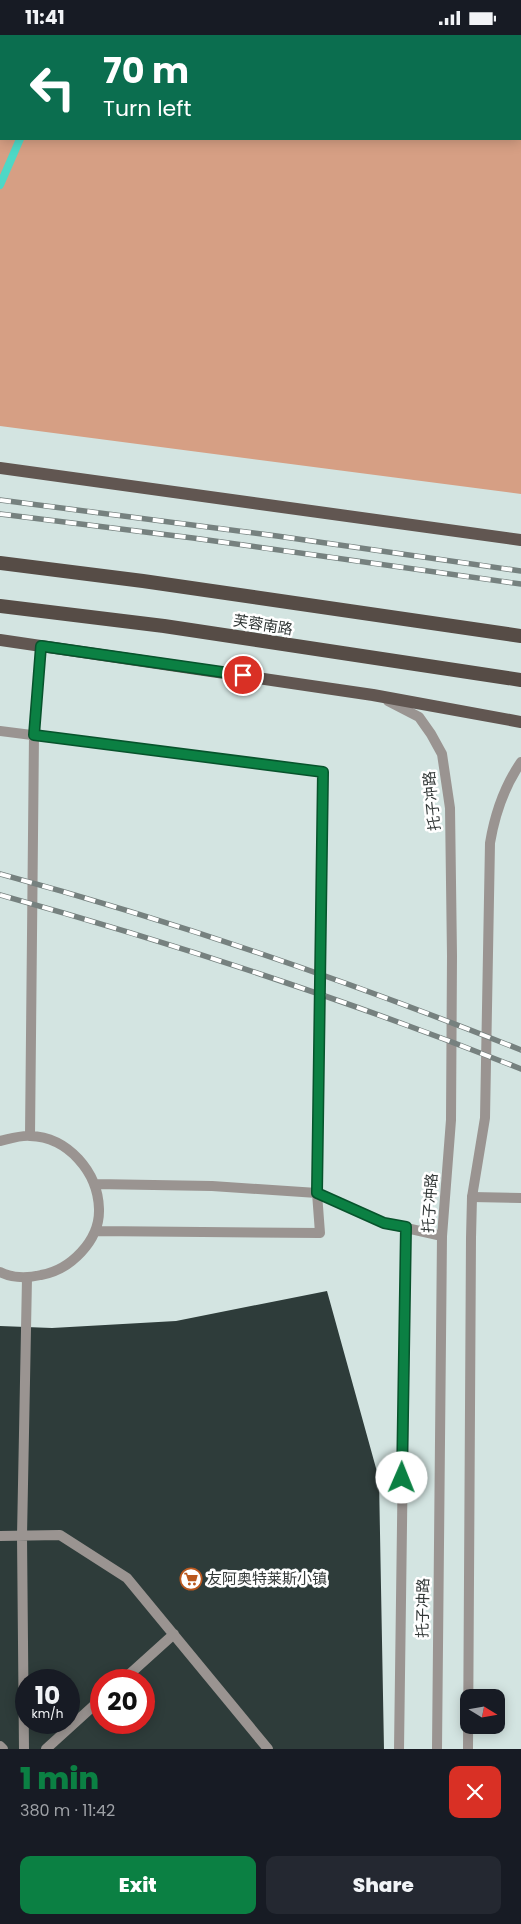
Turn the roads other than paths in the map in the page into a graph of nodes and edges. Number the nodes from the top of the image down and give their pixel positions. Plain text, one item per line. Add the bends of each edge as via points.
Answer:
1 (0, 468) edge
2 (521, 540) edge
3 (0, 563) edge
4 (0, 606) edge
5 (521, 636) edge
6 (0, 640) edge
7 (41, 646) junction
8 (521, 680) edge
9 (373, 695) junction
10 (521, 722) edge
11 (0, 731) edge
12 (34, 735) junction
13 (521, 762) edge
14 (30, 1135) junction
15 (0, 1141) edge
16 (95, 1185) junction
17 (317, 1193) junction
18 (472, 1197) junction
19 (521, 1198) edge
20 (406, 1227) junction
21 (95, 1231) junction
22 (442, 1236) junction
23 (0, 1272) edge
24 (27, 1278) junction
25 (0, 1536) edge
26 (22, 1536) junction
27 (174, 1634) junction
28 (135, 1669) edge
29 (90, 1709) edge
30 (0, 1746) edge
31 (3, 1749) edge
32 (24, 1749) edge
33 (46, 1749) edge
34 (268, 1749) edge
35 (399, 1749) edge
36 (437, 1749) edge
37 (468, 1749) edge

1 - 2 main road
3 - 5 highway, 芙蓉南路
4 - 8 highway, 芙蓉南路 via 164,626
6 - 7 main road
7 - 9 main road
7 - 12 street
9 - 10 main road
9 - 22 street, 托子冲路 via 419,717 442,755 447,781 451,854 452,1110
11 - 12 street
12 - 14 street
12 - 17 street via 323,772
13 - 18 street via 503,792 490,843 485,1117
14 - 15 street
14 - 16 street via 58,1142 78,1157
16 - 17 street via 212,1186
16 - 21 street via 99,1210
17 - 20 street via 384,1223
17 - 21 street via 320,1233
18 - 19 street
18 - 37 street
20 - 22 street
20 - 35 street
21 - 24 street via 74,1260 53,1273
22 - 36 street, 托子冲路
23 - 24 street
24 - 26 street
25 - 26 street
26 - 27 street via 60,1535 127,1578
26 - 32 street
27 - 28 street
27 - 34 street
29 - 33 street
30 - 31 street

